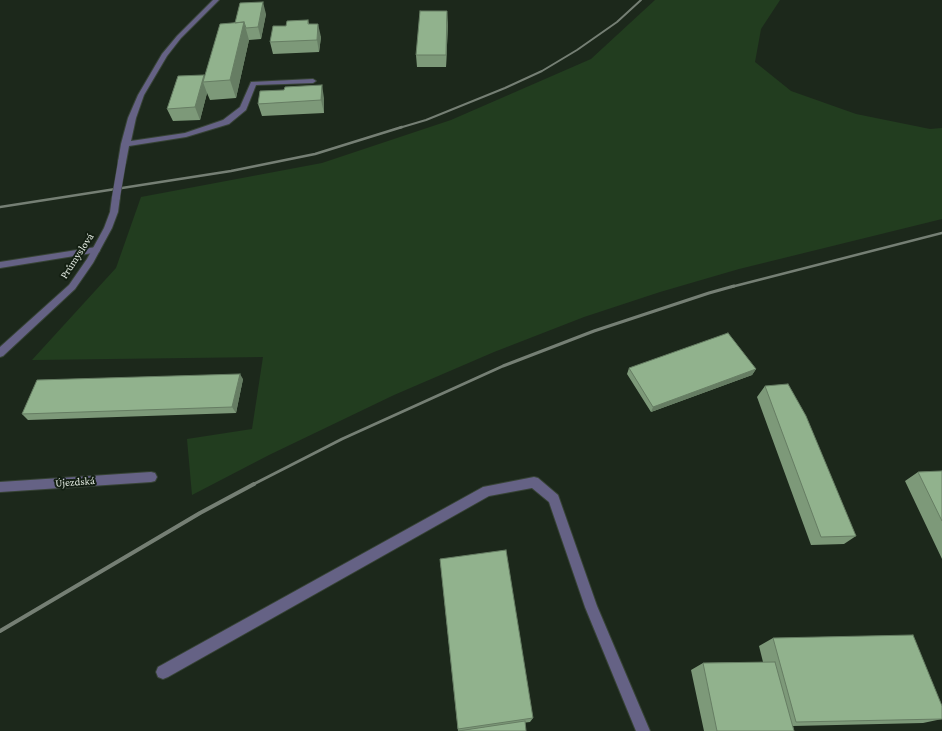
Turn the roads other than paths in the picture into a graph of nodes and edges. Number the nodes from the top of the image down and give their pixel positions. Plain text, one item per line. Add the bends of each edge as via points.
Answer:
1 (216, 0) edge
2 (313, 81) dead end
3 (125, 144) junction
4 (96, 250) junction
5 (0, 265) edge
6 (0, 353) edge
7 (151, 477) dead end
8 (0, 487) edge
9 (163, 672) dead end
10 (643, 731) edge

1 - 3 street, Průmyslová via 179,36 158,65 136,106
2 - 3 street via 253,83 243,108 226,122 186,136
3 - 4 street, Průmyslová, bridge via 109,224
4 - 5 street
4 - 6 street, Průmyslová via 72,287
7 - 8 street, Újezdská
9 - 10 street via 487,491 534,482 554,499 591,607

